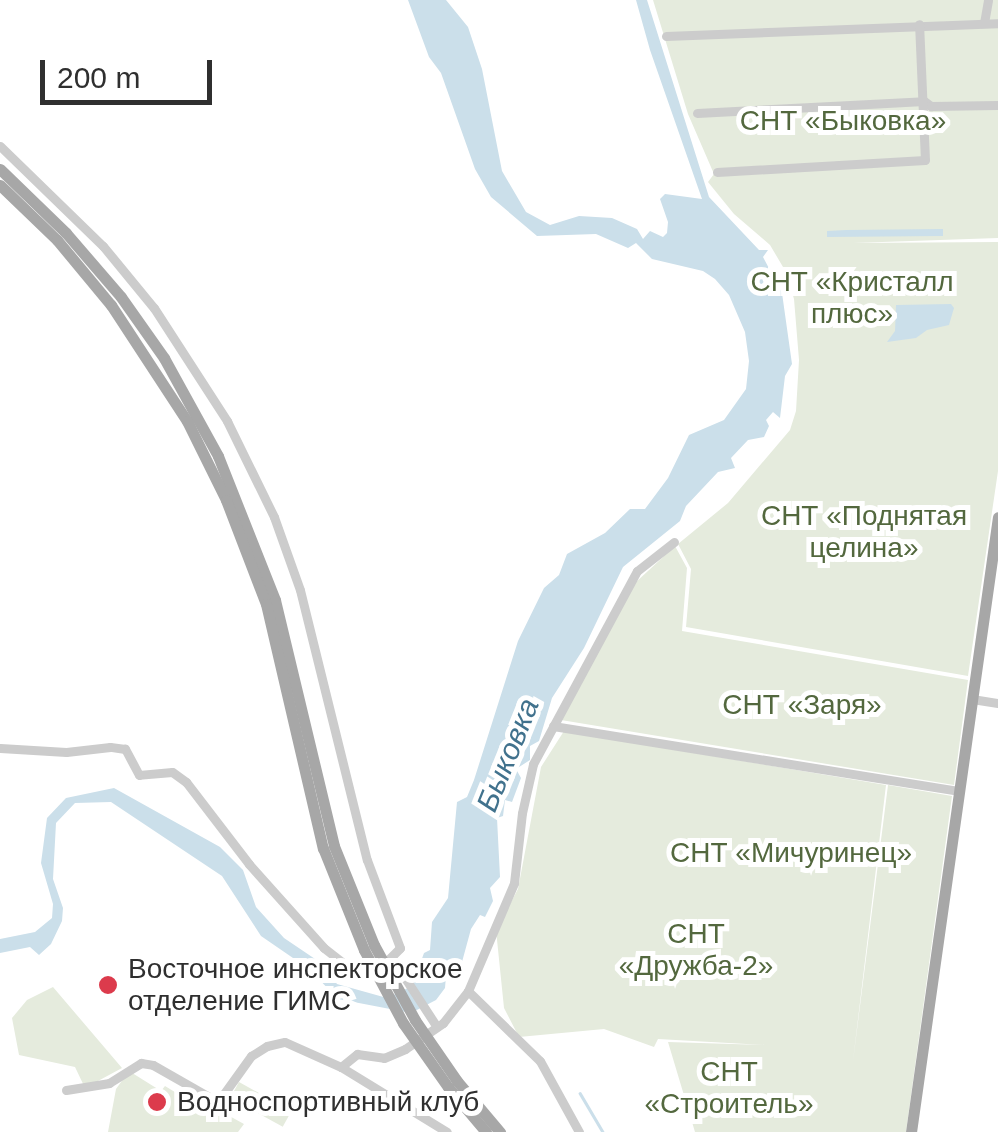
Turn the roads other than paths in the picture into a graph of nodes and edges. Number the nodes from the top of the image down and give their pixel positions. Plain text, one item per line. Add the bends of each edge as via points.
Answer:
1 (988, 0) edge
2 (984, 23) junction
3 (998, 23) edge
4 (920, 24) junction
5 (666, 36) dead end
6 (924, 100) junction
7 (998, 104) edge
8 (697, 113) dead end
9 (0, 146) edge
10 (0, 169) edge
11 (716, 172) dead end
12 (0, 185) edge
13 (998, 517) edge
14 (674, 542) dead end
15 (972, 700) junction
16 (998, 704) edge
17 (553, 726) junction
18 (0, 748) edge
19 (960, 791) junction
20 (369, 948) junction
21 (392, 958) junction
22 (468, 991) junction
23 (437, 1027) junction
24 (341, 1067) junction
25 (453, 1084) junction
26 (66, 1090) dead end
27 (446, 1132) edge
28 (486, 1132) edge
29 (500, 1132) edge
30 (578, 1132) edge
31 (911, 1132) edge

1 - 2 street
2 - 3 street
2 - 4 street
4 - 5 street
4 - 6 street
6 - 7 street via 931,106
6 - 8 street
6 - 11 street via 924,160
9 - 21 street via 48,188 154,308 227,421 274,518 327,689 366,860 398,934 400,948
10 - 20 main road via 120,298 164,358 218,456 275,600 334,846
12 - 20 main road via 111,304 187,421 226,500 270,621 323,848
13 - 15 main road
14 - 17 street via 637,571
15 - 16 street
15 - 19 main road
17 - 19 street
17 - 22 street via 526,788 514,884
18 - 21 street via 126,749 139,775 172,772 324,948 362,975
19 - 31 main road
20 - 25 main road, bridge
21 - 23 street
22 - 23 street
22 - 30 street via 540,1061
23 - 24 street via 384,1058 356,1054
24 - 26 street via 285,1042 251,1056 218,1102 141,1063 109,1083
24 - 27 street
25 - 28 main road
25 - 29 main road

